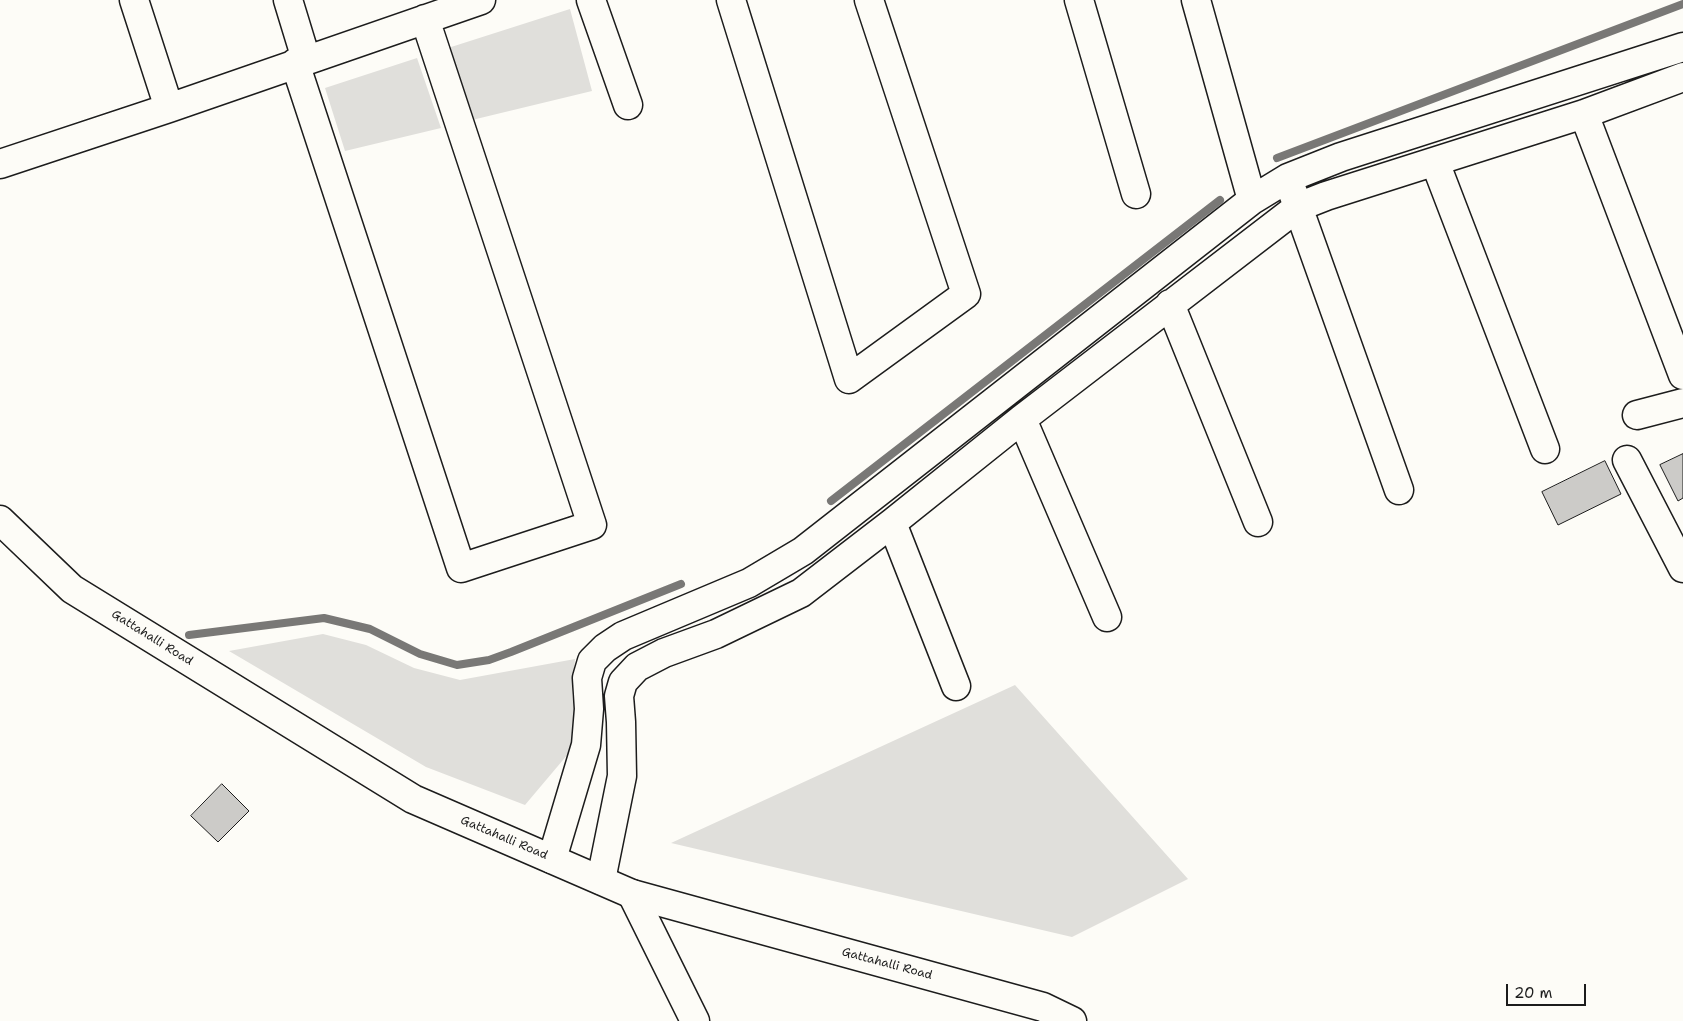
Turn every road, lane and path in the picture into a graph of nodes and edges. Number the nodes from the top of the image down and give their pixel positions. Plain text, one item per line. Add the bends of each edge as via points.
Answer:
1 (134, 0) edge
2 (288, 0) edge
3 (481, 0) edge
4 (591, 0) edge
5 (732, 0) edge
6 (869, 0) edge
7 (1079, 0) edge
8 (1196, 0) edge
9 (429, 12) edge
10 (1683, 47) edge
11 (301, 61) junction
12 (1683, 77) edge
13 (628, 104) dead end
14 (169, 108) junction
15 (1584, 114) junction
16 (1435, 162) junction
17 (0, 164) edge
18 (1288, 178) junction
19 (1136, 194) dead end
20 (1252, 200) junction
21 (1298, 207) junction
22 (1170, 304) junction
23 (1683, 375) edge
24 (1683, 403) edge
25 (1637, 415) dead end
26 (1022, 419) junction
27 (1545, 449) dead end
28 (1627, 460) dead end
29 (1399, 490) dead end
30 (0, 520) edge
31 (1258, 522) dead end
32 (892, 524) junction
33 (1683, 568) edge
34 (1107, 617) dead end
35 (956, 686) dead end
36 (552, 859) junction
37 (601, 880) junction
38 (632, 894) junction
39 (696, 1021) edge
40 (1072, 1021) edge

1 - 14 street
2 - 11 street
3 - 9 street
4 - 13 street
5 - 6 street via 849,379 966,294
7 - 19 street
8 - 20 street
9 - 11 street
9 - 11 street via 592,525 461,568
10 - 18 street via 1341,157
11 - 14 street
12 - 15 street
14 - 17 street
15 - 16 street
15 - 23 street
16 - 21 street
16 - 27 street
18 - 20 street
18 - 21 street
20 - 36 street via 803,551 749,583 623,636 592,660 587,678 586,745
21 - 22 street
21 - 29 street
22 - 26 street
22 - 31 street
24 - 25 street
26 - 32 street
26 - 34 street
28 - 33 street
30 - 36 street, Gattahalli Road via 72,589 413,799
32 - 35 street
32 - 37 street via 801,593 716,634 664,653 637,667 623,682 619,696 622,776
36 - 37 street, Gattahalli Road
37 - 38 street, Gattahalli Road
38 - 39 street
38 - 40 street, Gattahalli Road via 1042,1007

